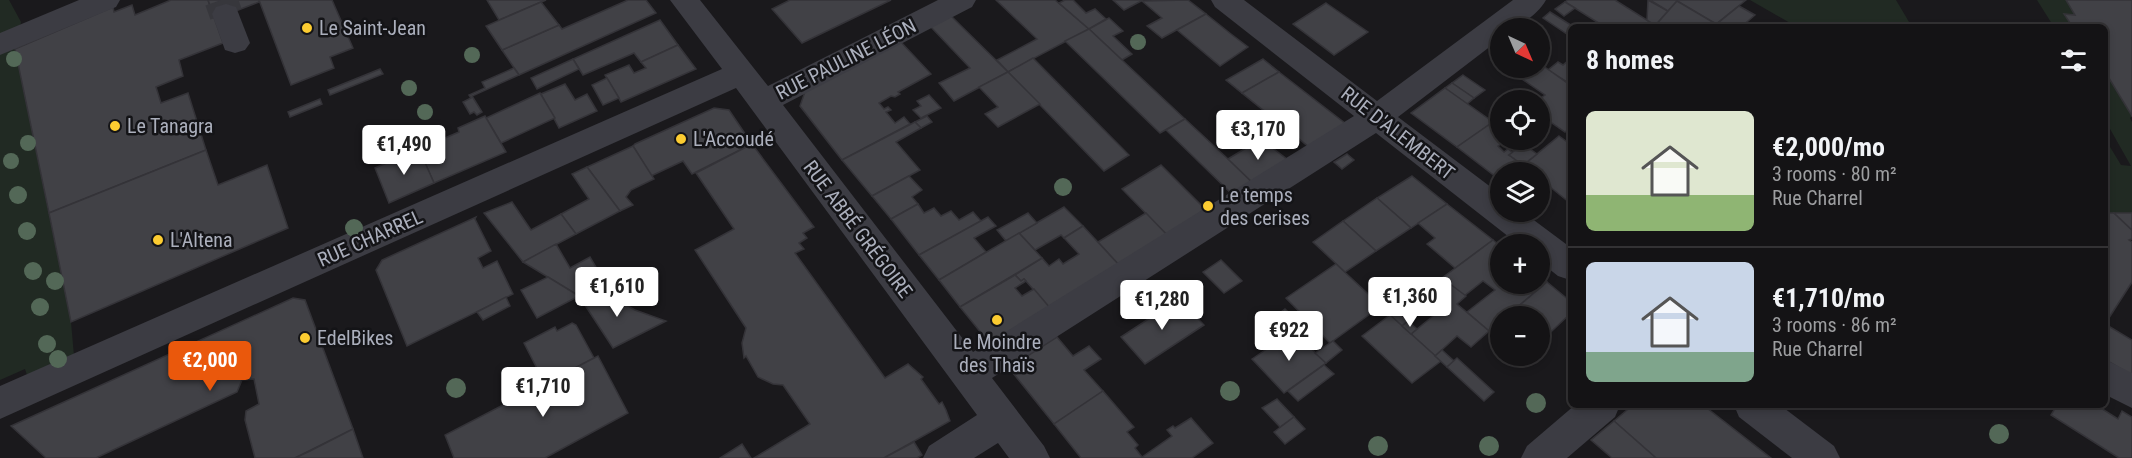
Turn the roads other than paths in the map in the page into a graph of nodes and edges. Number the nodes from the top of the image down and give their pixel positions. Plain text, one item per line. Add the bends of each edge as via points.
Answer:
1 (106, 0) edge
2 (684, 0) edge
3 (962, 0) edge
4 (1225, 0) edge
5 (1532, 0) edge
6 (226, 14) tunnel mouth
7 (235, 43) dead end
8 (0, 45) edge
9 (741, 72) junction
10 (763, 102) junction
11 (1377, 117) junction
12 (1568, 264) edge
13 (968, 375) junction
14 (2108, 377) edge
15 (2132, 392) edge
16 (0, 403) edge
17 (1598, 408) edge
18 (1756, 408) edge
19 (1002, 420) junction
20 (942, 458) edge
21 (1031, 458) edge
22 (1540, 458) edge
23 (1821, 458) edge

1 - 8 street
2 - 9 street, RUE ABBÉ GRÉGOIRE
3 - 10 street, RUE PAULINE LÉON
4 - 11 street, RUE D'ALEMBERT
5 - 11 street
6 - 7 street
9 - 10 street, RUE ABBÉ GRÉGOIRE
9 - 16 street, RUE CHARREL
10 - 13 street, RUE ABBÉ GRÉGOIRE
11 - 12 street, RUE D'ALEMBERT
11 - 13 street
13 - 19 street, RUE ABBÉ GRÉGOIRE
14 - 15 street
17 - 22 street
18 - 23 street
19 - 20 street
19 - 21 street, RUE ABBÉ GRÉGOIRE

